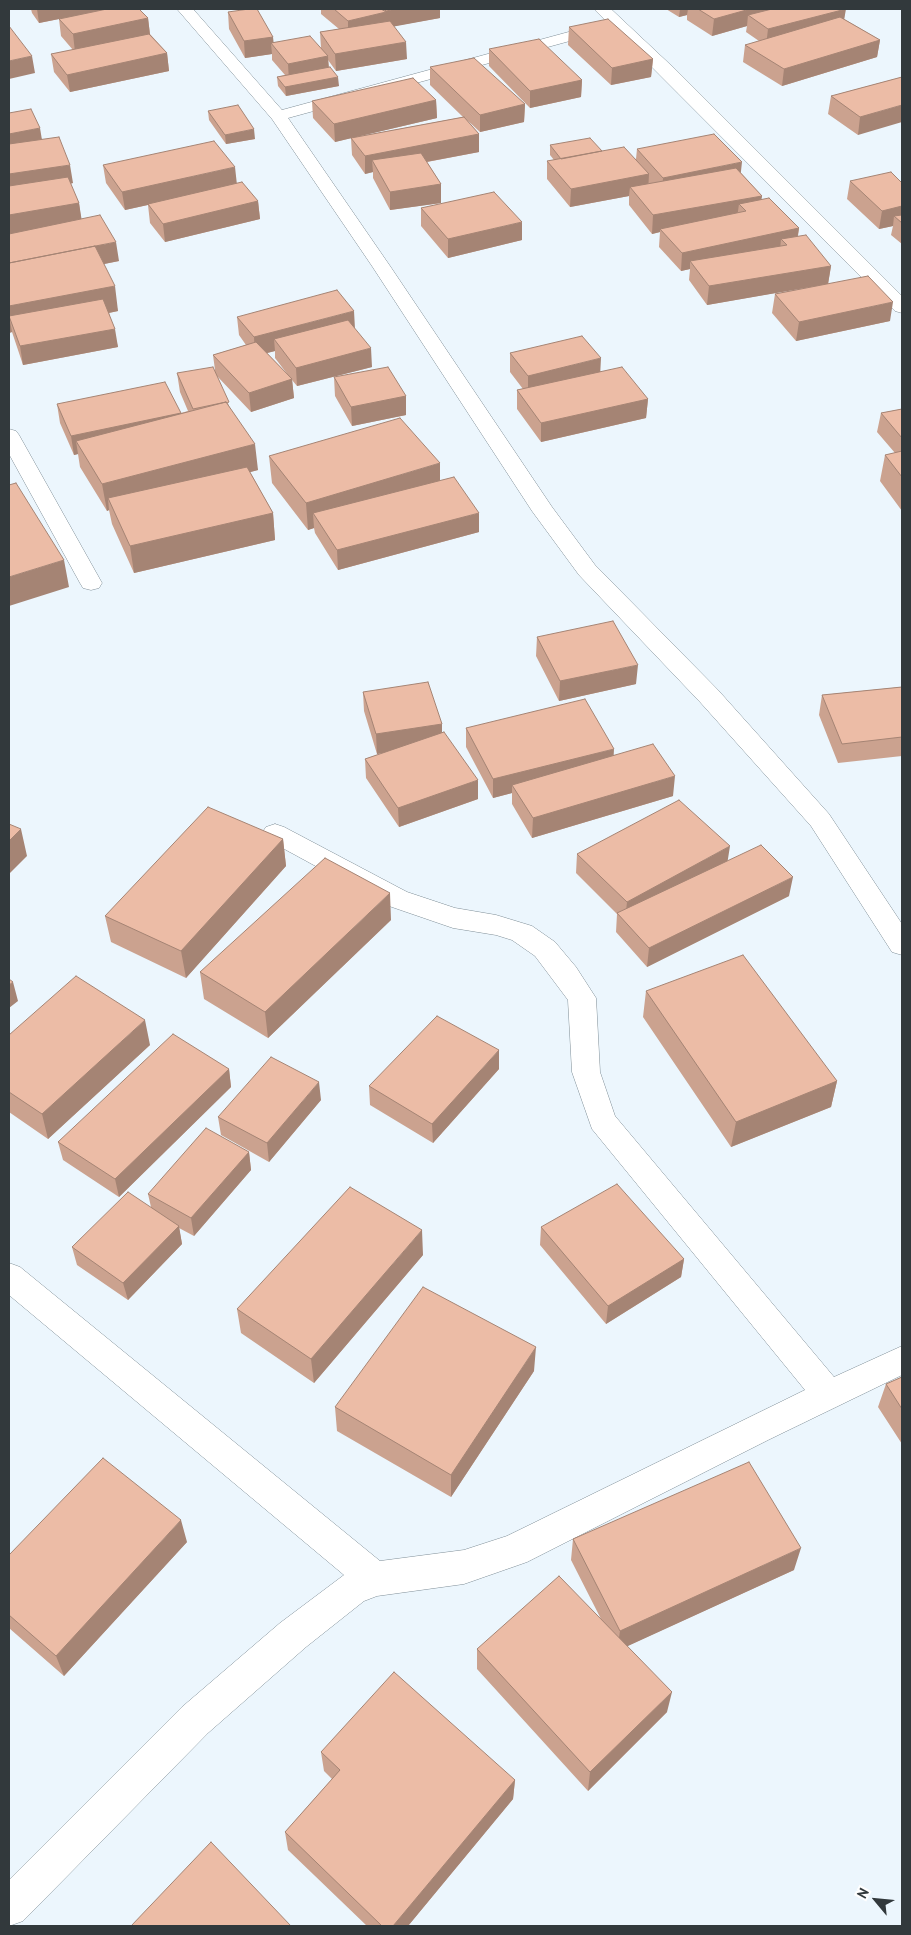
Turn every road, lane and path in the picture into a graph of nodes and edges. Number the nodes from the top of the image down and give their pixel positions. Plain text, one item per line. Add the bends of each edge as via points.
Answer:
1 (185, 9) edge
2 (602, 9) edge
3 (618, 24) junction
4 (278, 116) junction
5 (902, 307) edge
6 (9, 435) edge
7 (91, 583) dead end
8 (275, 833) edge
9 (902, 945) edge
10 (9, 1276) edge
11 (902, 1360) edge
12 (828, 1394) junction
13 (375, 1579) junction
14 (9, 1907) edge

1 - 4 street
2 - 3 street
3 - 4 street
3 - 5 street
4 - 9 street via 543,512 581,563 709,696 820,820
6 - 7 street
8 - 12 street via 398,899 453,918 522,933 546,949 582,998 586,1072 602,1121
10 - 13 street
11 - 12 street
12 - 13 street via 515,1550 464,1567
13 - 14 street via 352,1588 195,1720

